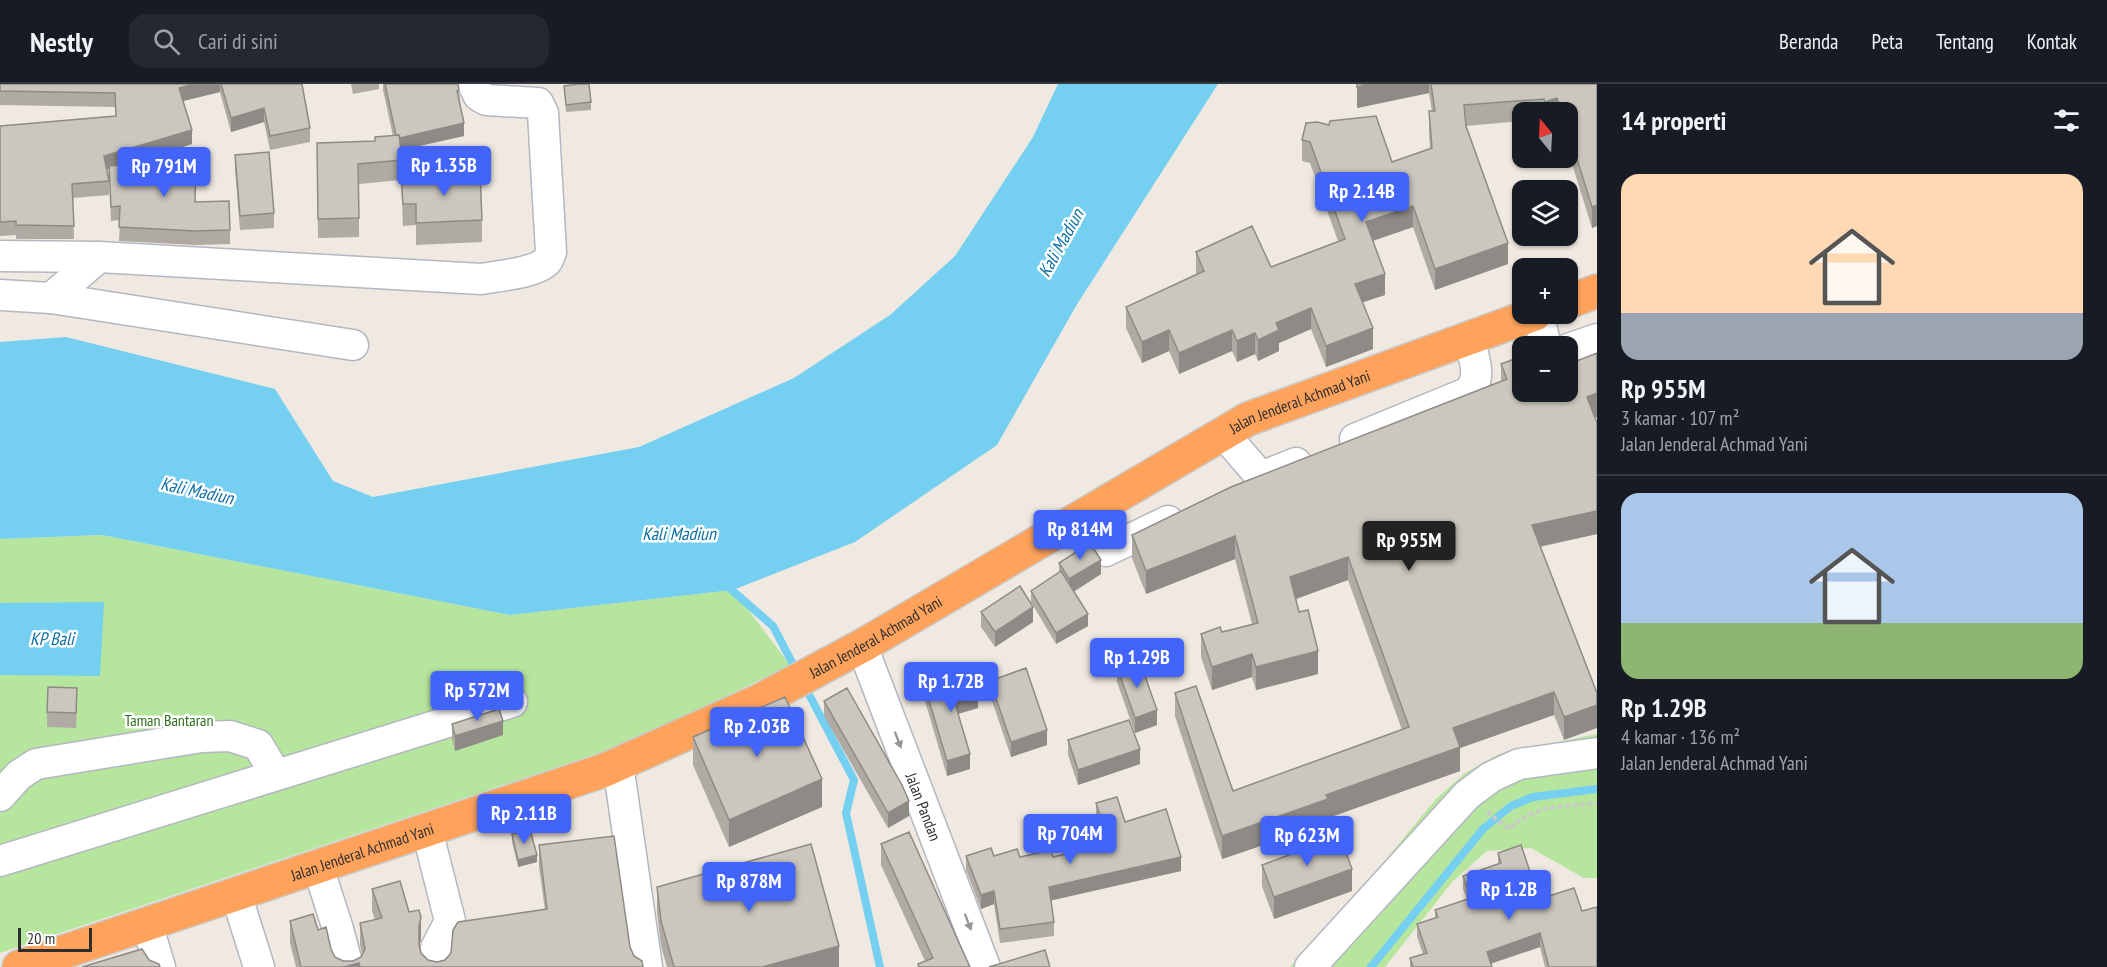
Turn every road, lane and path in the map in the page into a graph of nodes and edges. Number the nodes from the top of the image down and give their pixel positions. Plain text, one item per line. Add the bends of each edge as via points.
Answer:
1 (473, 84) edge
2 (0, 256) edge
3 (99, 257) junction
4 (1597, 291) edge
5 (0, 294) edge
6 (51, 298) junction
7 (1578, 298) edge
8 (1512, 323) edge
9 (1469, 338) junction
10 (1597, 339) edge
11 (352, 345) dead end
12 (1578, 346) edge
13 (1223, 433) junction
14 (1189, 512) edge
15 (1106, 551) dead end
16 (851, 652) junction
17 (512, 702) dead end
18 (1597, 753) edge
19 (618, 764) junction
20 (276, 775) junction
21 (0, 796) edge
22 (1597, 803) edge
23 (1488, 813) dead end
24 (427, 830) junction
25 (0, 861) edge
26 (318, 867) junction
27 (236, 894) junction
28 (147, 924) junction
29 (19, 967) edge
30 (160, 967) edge
31 (259, 967) edge
32 (348, 967) edge
33 (436, 967) edge
34 (646, 967) edge
35 (985, 967) edge
36 (1310, 967) edge

1 - 3 street via 486,100 542,106 551,252 541,265 481,279
2 - 3 street
3 - 6 street
4 - 7 highway
5 - 6 street
6 - 11 street
8 - 9 highway, Jalan Jenderal Achmad Yani
9 - 13 highway, Jalan Jenderal Achmad Yani via 1248,419
9 - 13 street via 1478,376 1467,393 1251,482
10 - 12 street
13 - 16 highway, Jalan Jenderal Achmad Yani
14 - 15 street
16 - 19 highway, Jalan Jenderal Achmad Yani via 759,701
16 -> 35 street, Jalan Pandan
17 - 20 street
18 - 36 street via 1519,764 1491,777 1467,795
19 - 24 highway, Jalan Jenderal Achmad Yani
19 - 34 street
20 - 21 street via 258,746 230,736 201,737 36,764 19,775
20 - 25 street
22 - 23 path via 1536,811 1509,829
24 - 26 highway, Jalan Jenderal Achmad Yani
24 - 33 street via 450,921 436,948
26 - 27 highway, Jalan Jenderal Achmad Yani
26 - 32 street
27 - 28 highway, Jalan Jenderal Achmad Yani
27 - 31 street
28 - 29 highway, Jalan Jenderal Achmad Yani
28 - 30 street

